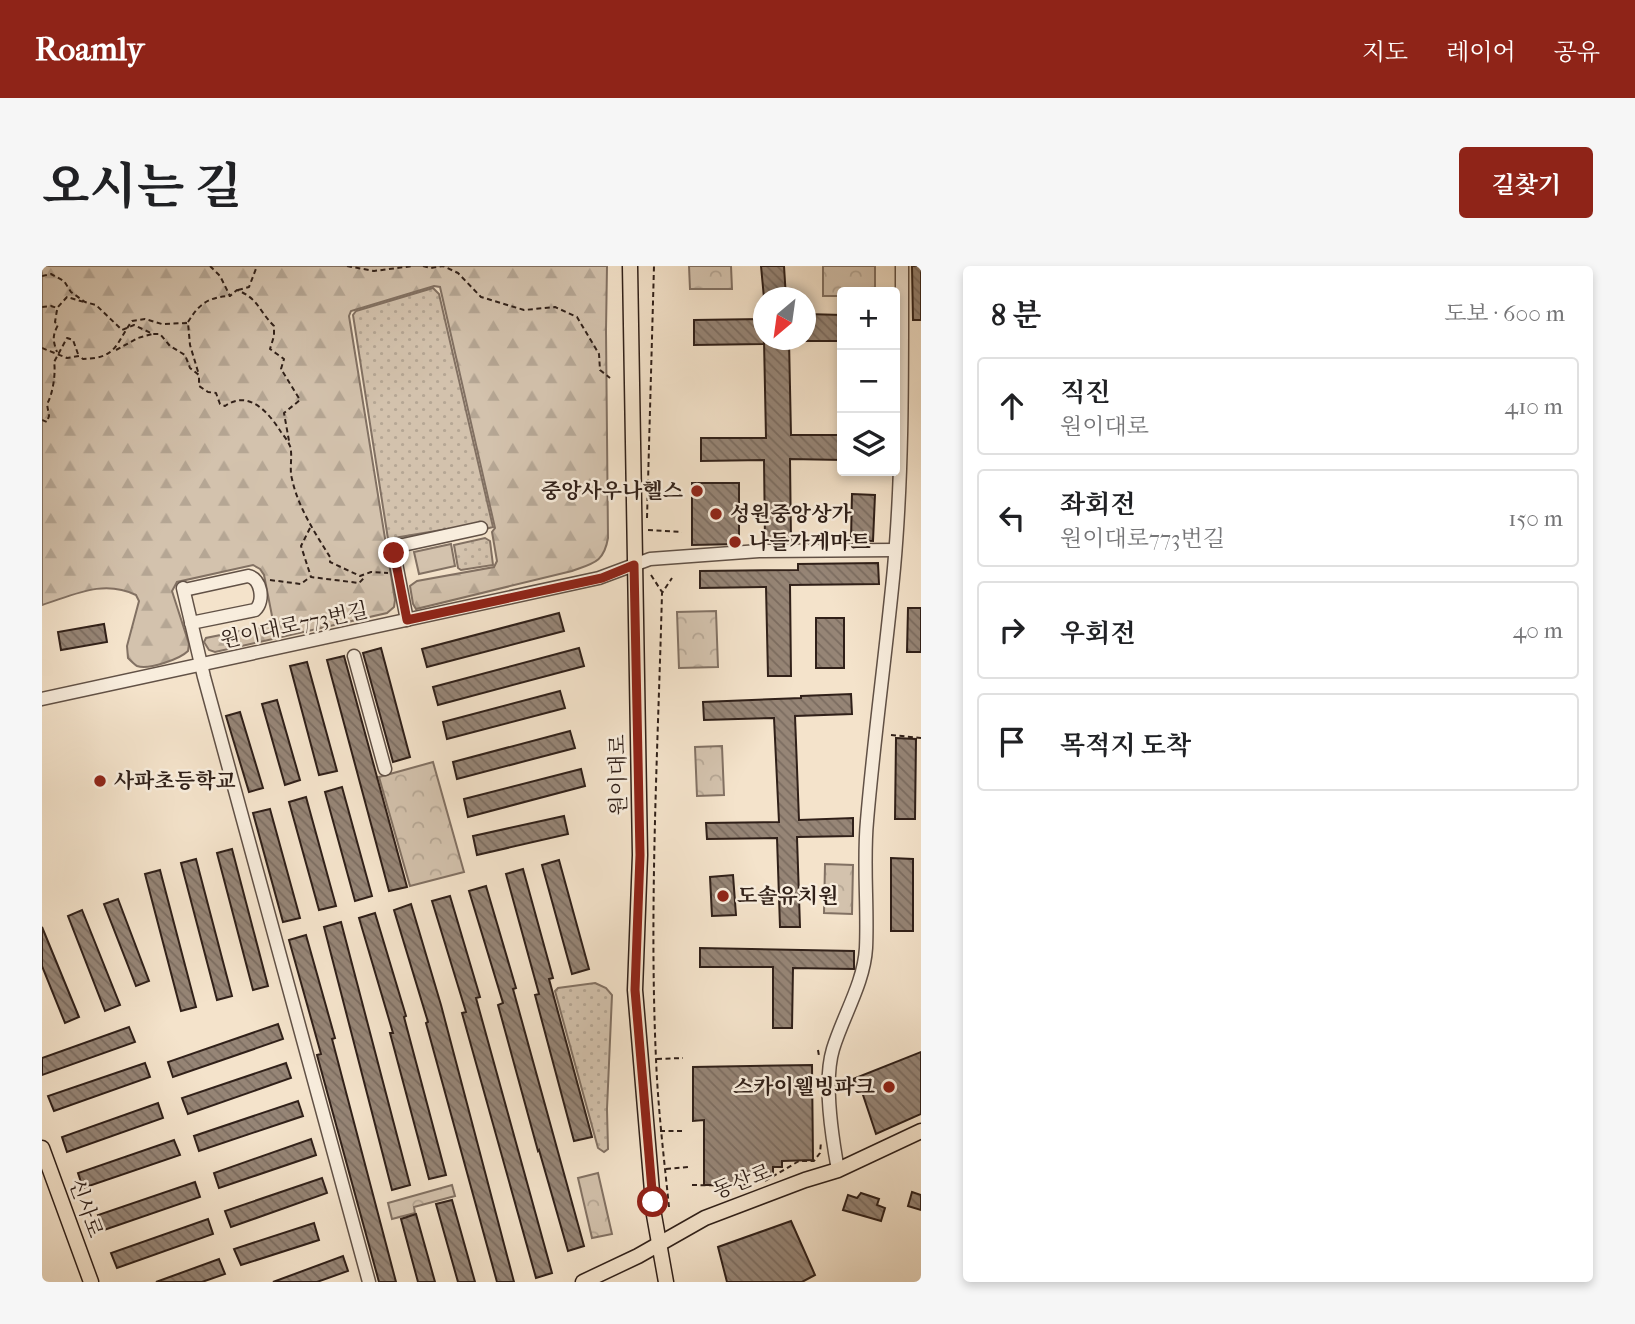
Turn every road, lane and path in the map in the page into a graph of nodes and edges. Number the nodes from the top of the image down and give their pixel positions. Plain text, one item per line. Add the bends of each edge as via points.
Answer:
1 (210, 266) edge
2 (257, 266) edge
3 (347, 266) edge
4 (413, 266) edge
5 (423, 266) edge
6 (443, 266) edge
7 (630, 266) edge
8 (654, 266) edge
9 (902, 266) edge
10 (42, 276) edge
11 (237, 290) junction
12 (230, 296) junction
13 (85, 302) junction
14 (42, 307) edge
15 (57, 309) junction
16 (188, 323) junction
17 (128, 327) junction
18 (153, 334) junction
19 (42, 348) edge
20 (114, 352) junction
21 (57, 354) junction
22 (79, 356) junction
23 (199, 375) junction
24 (610, 378) dead end
25 (42, 420) edge
26 (290, 445) junction
27 (311, 527) junction
28 (481, 528) dead end
29 (682, 532) dead end
30 (895, 550) junction
31 (634, 565) junction
32 (393, 575) dead end
33 (651, 575) dead end
34 (311, 576) junction
35 (366, 576) junction
36 (256, 578) junction
37 (672, 578) dead end
38 (662, 593) junction
39 (407, 620) junction
40 (191, 623) junction
41 (354, 656) dead end
42 (201, 665) junction
43 (42, 699) edge
44 (891, 735) dead end
45 (921, 738) edge
46 (385, 769) dead end
47 (818, 1051) dead end
48 (683, 1058) dead end
49 (656, 1059) junction
50 (819, 1064) dead end
51 (660, 1131) junction
52 (683, 1131) dead end
53 (921, 1131) edge
54 (821, 1142) dead end
55 (42, 1147) edge
56 (689, 1167) dead end
57 (665, 1170) junction
58 (838, 1170) junction
59 (692, 1185) dead end
60 (669, 1207) dead end
61 (659, 1245) junction
62 (91, 1282) edge
63 (369, 1282) edge
64 (583, 1282) edge
65 (666, 1282) edge

1 - 12 path
2 - 11 path via 249,287
3 - 4 path via 374,271
5 - 6 path
6 - 24 path via 458,273 481,297 524,310 555,307 577,317 598,354 600,370
7 - 31 main road, 원이대로
8 - 29 path via 647,530
9 - 30 street
10 - 13 path via 51,274 64,281
11 - 12 path
11 - 26 path via 252,297 274,326 270,349 284,359 281,369 300,400 284,413
12 - 16 path via 209,298 196,308
13 - 15 path via 67,297
13 - 17 path via 96,305 122,330
14 - 15 path
15 - 21 path via 58,325 53,334
16 - 17 path via 162,324 145,318
16 - 23 path
17 - 18 path
17 - 20 path
18 - 20 path
18 - 23 path via 160,334 185,355
19 - 21 path
20 - 22 path via 96,359
21 - 22 path
21 - 22 path via 66,338 73,340
21 - 25 path via 47,404 49,416 47,422
23 - 26 path via 199,386 216,393 220,404 241,401 262,407
26 - 27 path via 291,478
27 - 34 path via 301,546
27 - 35 path via 330,562
28 - 39 street via 395,550
30 - 31 street, 원이대로773번길 via 759,551 650,559
30 - 58 street via 866,823 866,950 831,1063 831,1129
31 - 39 street, 원이대로773번길 via 602,578
31 - 61 main road, 원이대로 via 640,855 635,990
32 - 35 path via 380,571
33 - 38 path
34 - 35 path via 359,583
34 - 36 path via 301,584
36 - 40 street via 258,607
36 - 40 street via 184,589
37 - 38 path
38 - 49 path via 653,951
39 - 42 street, 원이대로773번길
40 - 42 street
41 - 46 street
42 - 43 street, 원이대로773번길
42 - 63 street
44 - 45 path
47 - 50 path
48 - 49 path
49 - 51 path
51 - 52 path
51 - 57 path
53 - 58 main road, 동산로
54 - 59 path via 814,1161 799,1161 756,1186
55 - 62 main road, 신사로
56 - 57 path
57 - 60 path
58 - 61 main road, 동산로 via 705,1218
61 - 64 main road, 동산로
61 - 65 main road, 원이대로

